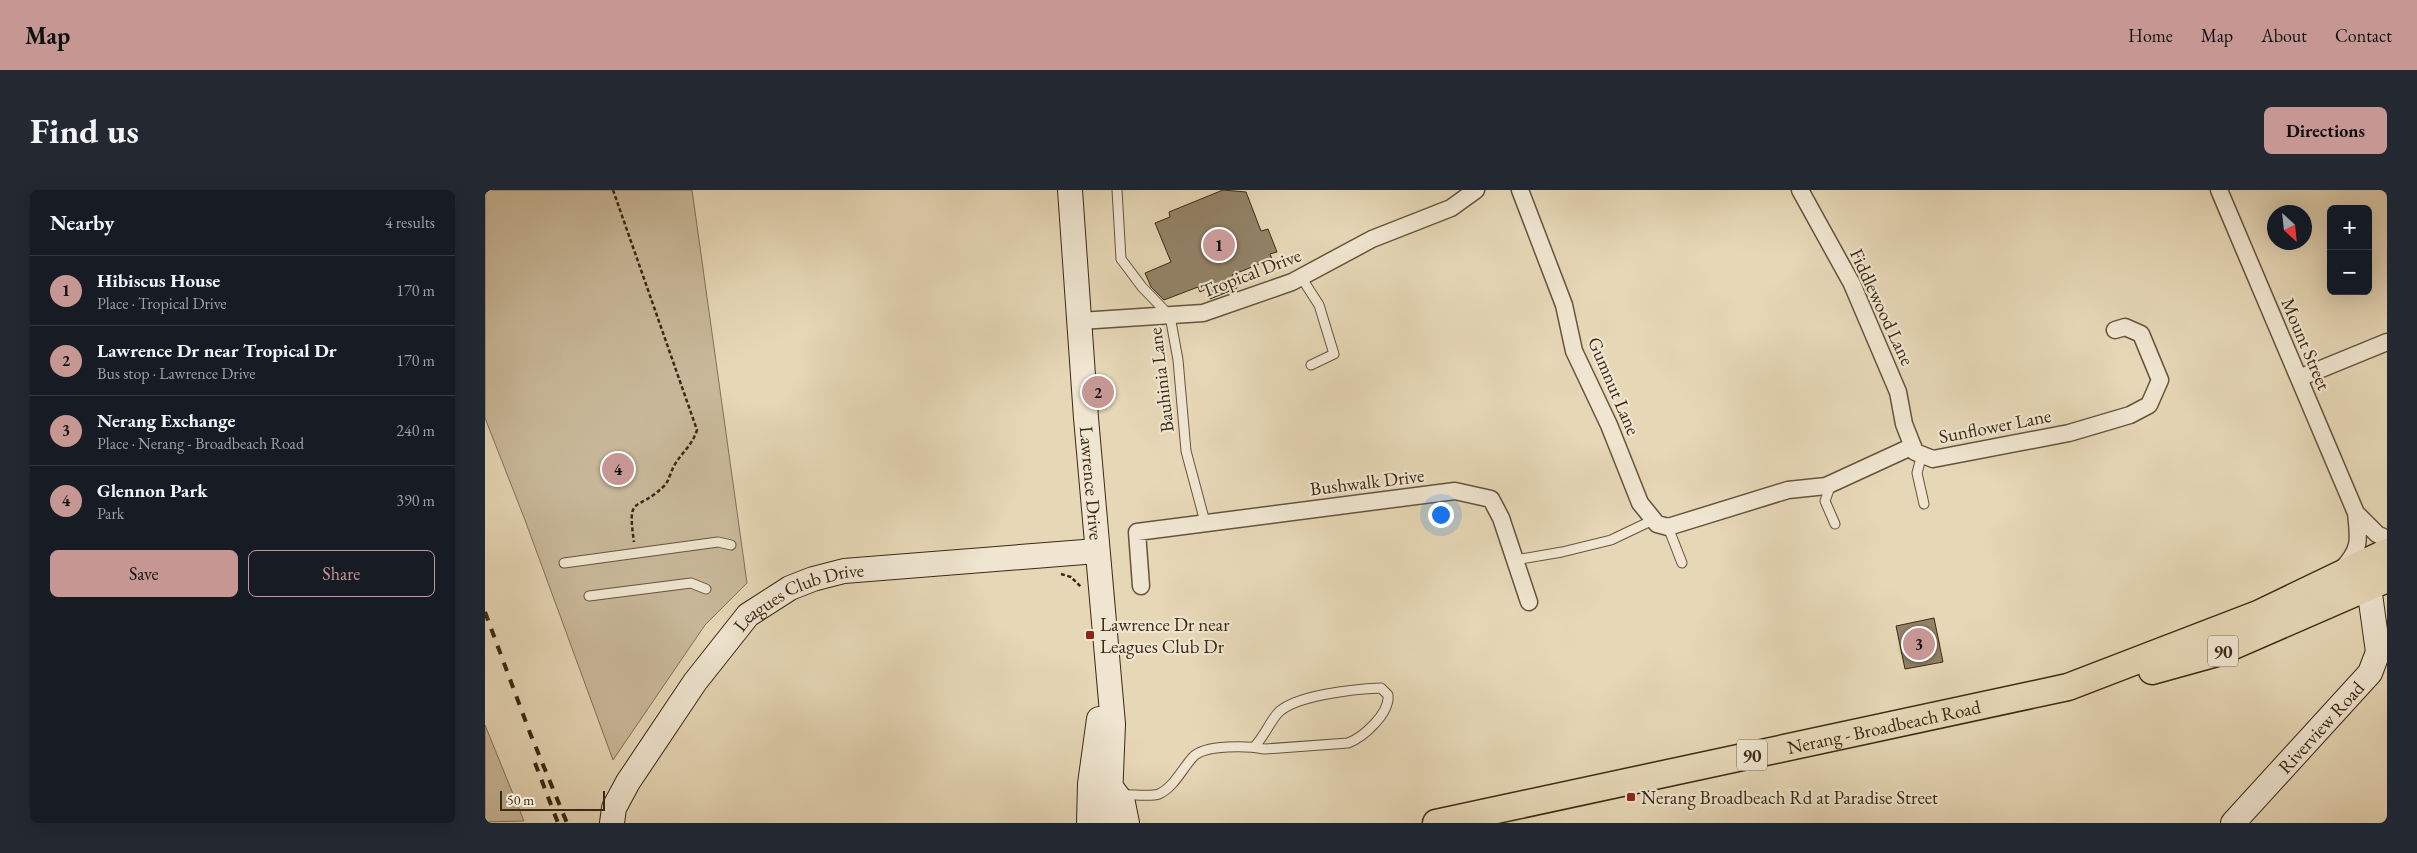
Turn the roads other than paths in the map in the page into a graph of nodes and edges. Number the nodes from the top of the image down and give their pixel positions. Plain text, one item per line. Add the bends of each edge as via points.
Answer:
1 (1070, 190) edge
2 (1117, 190) edge
3 (1476, 190) edge
4 (1520, 190) edge
5 (1800, 190) edge
6 (2219, 190) edge
7 (1301, 277) junction
8 (1170, 316) junction
9 (1081, 321) junction
10 (2115, 330) dead end
11 (2387, 342) edge
12 (1311, 365) dead end
13 (2299, 378) junction
14 (1918, 450) junction
15 (1831, 484) junction
16 (1924, 504) dead end
17 (2356, 513) junction
18 (1653, 520) junction
19 (1205, 522) junction
20 (1835, 524) dead end
21 (1668, 527) junction
22 (2387, 539) edge
23 (731, 545) dead end
24 (1097, 551) junction
25 (2387, 552) edge
26 (1515, 560) junction
27 (1682, 562) dead end
28 (565, 563) dead end
29 (2363, 576) edge
30 (1141, 586) dead end
31 (706, 589) dead end
32 (589, 596) dead end
33 (1529, 602) dead end
34 (2382, 654) edge
35 (2068, 687) junction
36 (1255, 747) junction
37 (1106, 788) junction
38 (612, 823) edge
39 (1075, 823) edge
40 (1089, 823) edge
41 (1109, 823) edge
42 (1127, 823) edge
43 (1436, 823) edge
44 (2233, 823) edge

1 - 9 street, Lawrence Drive
2 - 8 lane, Bauhinia Lane via 1121,259
3 - 7 street, Tropical Drive via 1451,208 1372,239
4 - 18 street, Gumnut Lane via 1564,305 1574,351 1640,503
5 - 14 street, Fiddlewood Lane via 1852,284 1898,392 1904,424
6 - 13 street, Mount Street
7 - 8 street, Tropical Drive via 1203,313
7 - 12 lane via 1319,305 1335,354
8 - 9 street, Tropical Drive
8 - 19 lane, Bauhinia Lane via 1186,451
9 - 24 street, Lawrence Drive
10 - 14 street, Sunflower Lane via 2125,327 2141,334 2150,353 2160,380 2149,405 2130,416 2069,432 1933,459
11 - 13 street
13 - 17 street, Mount Street
14 - 15 street, Sunflower Lane
14 - 16 lane via 1917,474
15 - 20 lane via 1825,501
15 - 21 street, Sunflower Lane via 1788,490
17 - 22 street, Mount Street via 2377,534
17 - 29 street, Mount Street via 2357,548 2353,557
18 - 21 street, Gumnut Lane
18 - 26 lane via 1611,540
19 - 26 street, Bushwalk Drive via 1455,491 1491,499
19 - 30 street, Bushwalk Drive via 1137,532
21 - 27 lane
23 - 28 lane via 717,542
24 - 37 street, Lawrence Drive via 1109,686 1099,721
24 - 38 street, Leagues Club Drive via 844,571 790,588 748,615 722,645 628,782 614,808
25 - 29 main road, Nerang - Broadbeach Road / 90
26 - 33 street, Bushwalk Drive
29 - 34 street, Riverview Road
29 - 35 main road, Nerang - Broadbeach Road / 90
29 - 35 main road, Nerang - Broadbeach Road / 90 via 2217,653 2134,676
31 - 32 lane via 691,583
34 - 44 street, Riverview Road via 2361,684
35 - 43 main road, Nerang - Broadbeach Road / 90
36 - 36 lane via 1277,714 1301,699 1381,688 1388,695 1387,707 1356,740 1265,749
36 - 37 lane via 1207,749 1193,757 1166,790 1157,795
37 - 39 street via 1079,804
37 - 40 street, Lawrence Drive
37 - 41 street, Lawrence Drive
37 - 42 street via 1123,803

